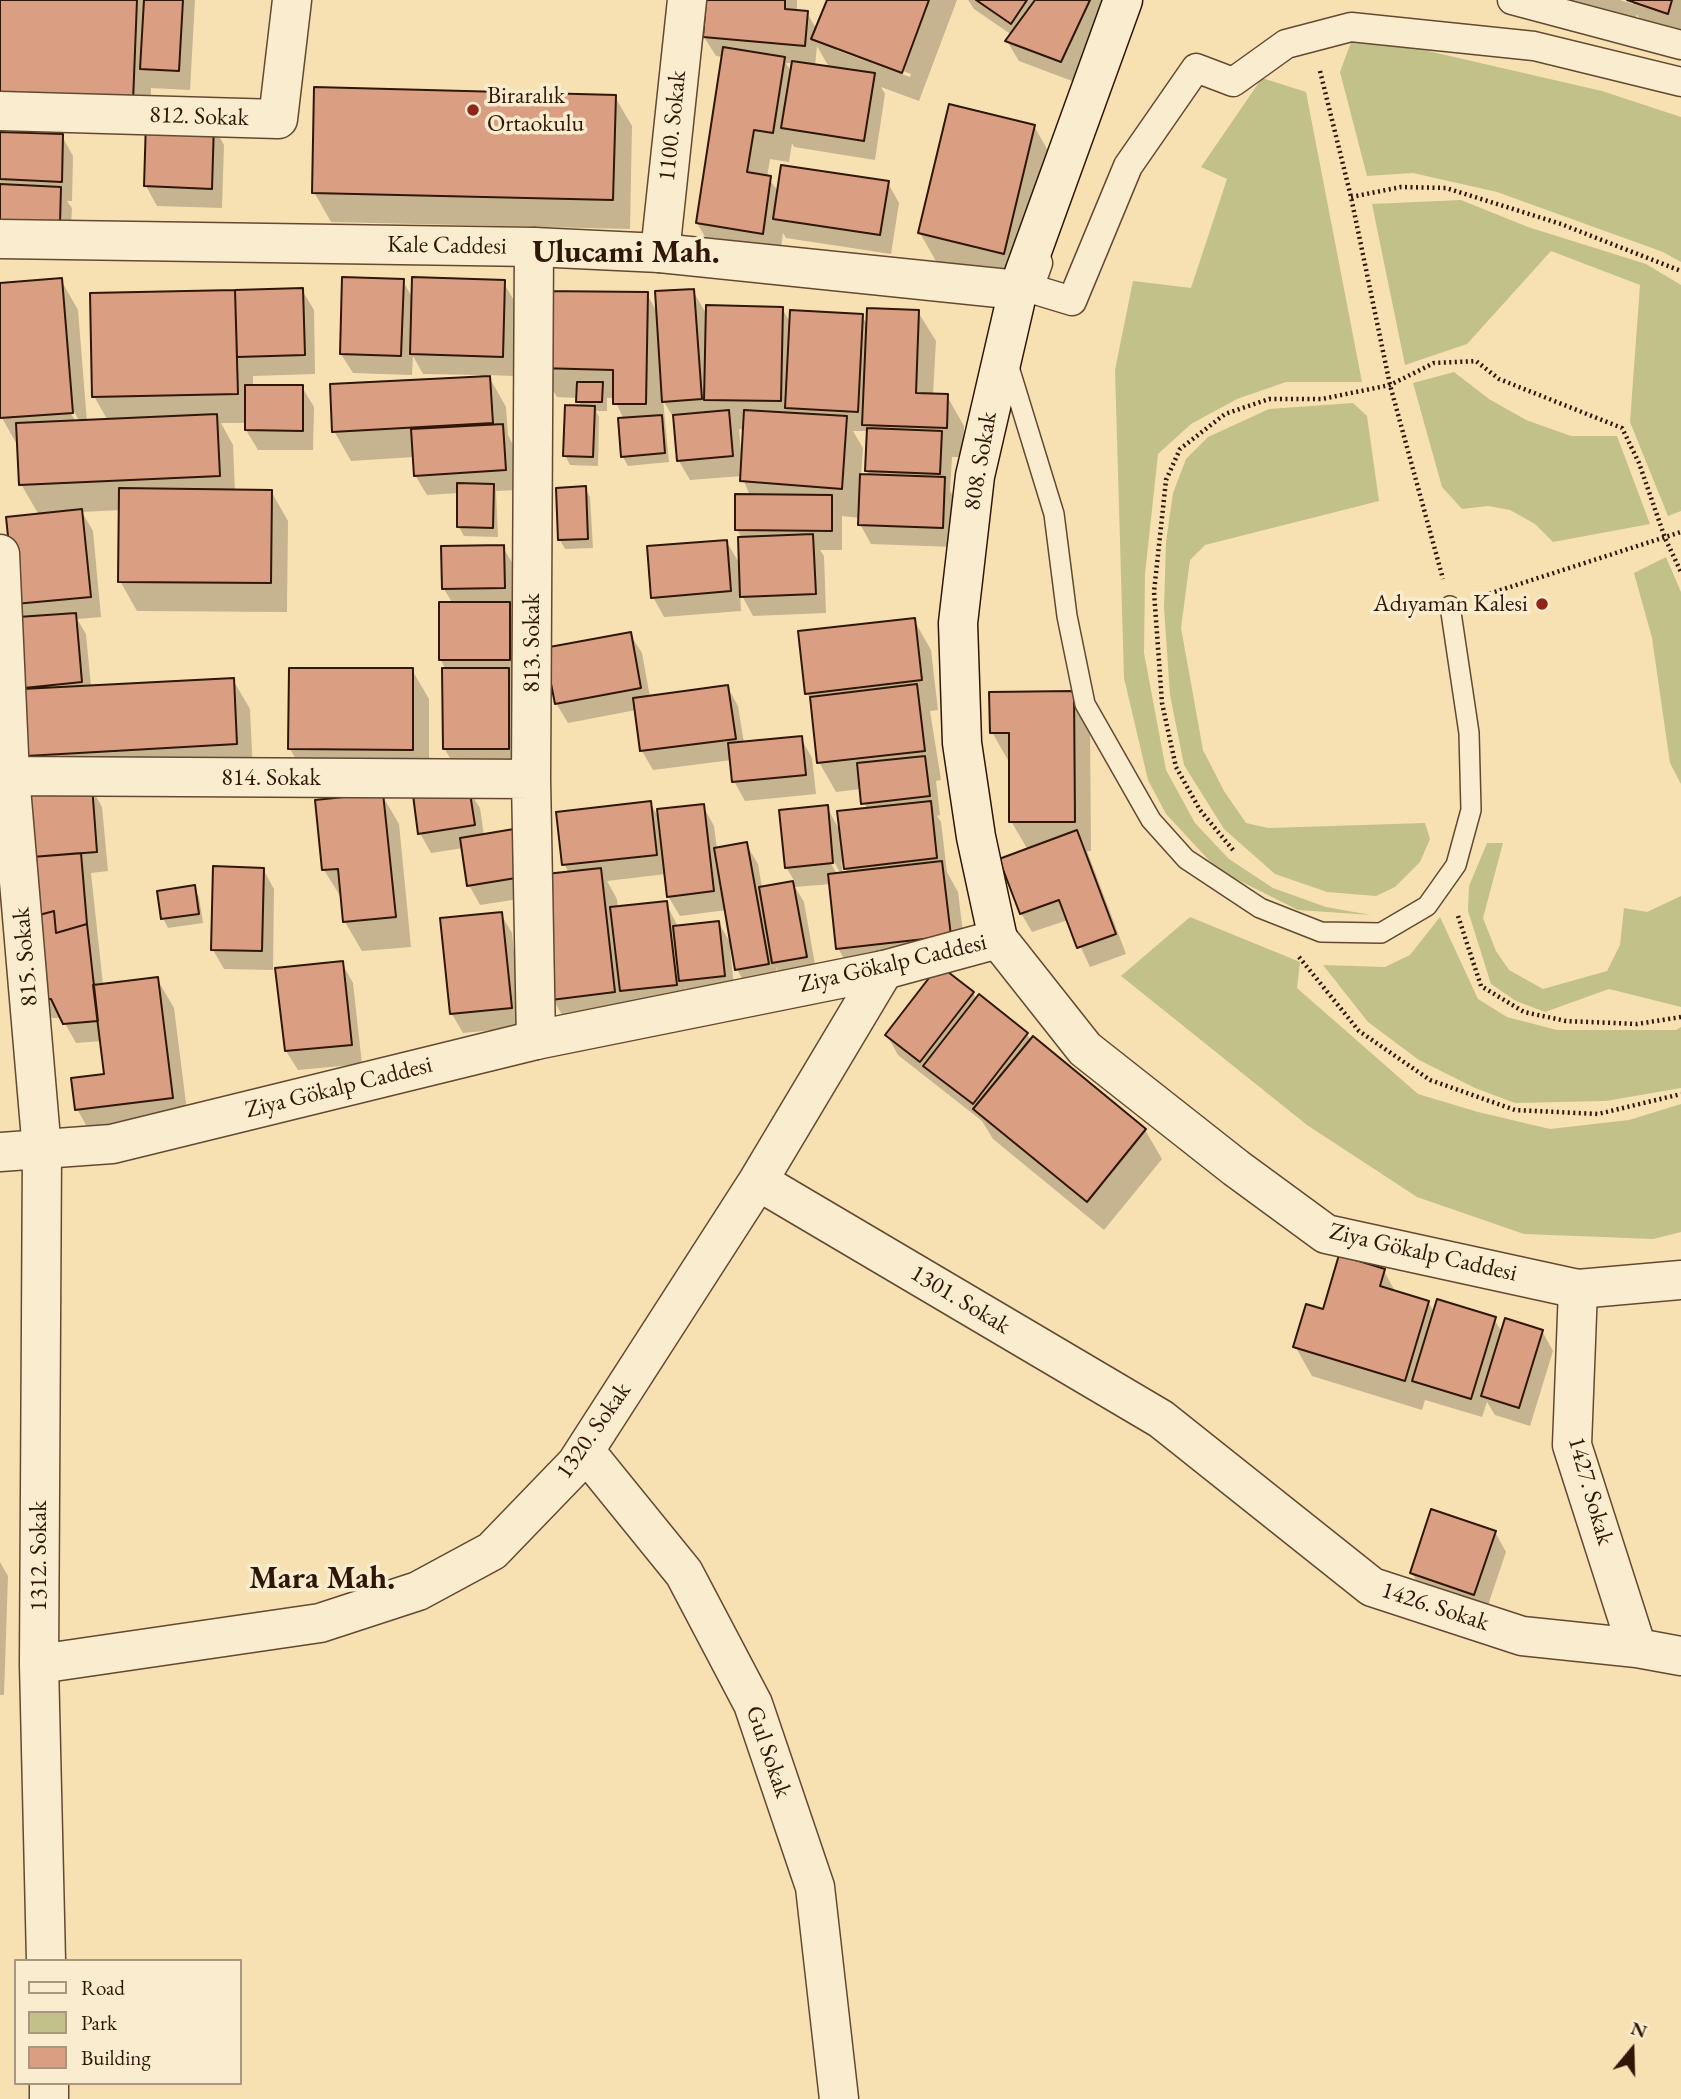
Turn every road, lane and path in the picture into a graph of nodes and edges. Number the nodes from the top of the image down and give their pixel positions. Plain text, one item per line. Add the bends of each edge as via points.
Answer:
1 (292, 0) edge
2 (687, 0) edge
3 (1123, 0) edge
4 (1132, 0) edge
5 (1512, 0) edge
6 (1312, 37) junction
7 (1681, 45) edge
8 (1681, 82) edge
9 (0, 111) edge
10 (1351, 197) junction
11 (0, 239) edge
12 (534, 247) junction
13 (660, 253) junction
14 (1681, 271) edge
15 (1018, 290) junction
16 (1003, 348) junction
17 (1390, 385) junction
18 (1681, 532) edge
19 (1665, 538) junction
20 (0, 554) edge
21 (1681, 572) edge
22 (2, 593) edge
23 (1450, 606) junction
24 (10, 776) junction
25 (531, 779) junction
26 (1240, 856) dead end
27 (1446, 878) junction
28 (1260, 908) junction
29 (998, 939) junction
30 (884, 970) junction
31 (1681, 1017) edge
32 (536, 1040) junction
33 (1681, 1094) edge
34 (42, 1151) junction
35 (0, 1152) edge
36 (758, 1181) junction
37 (1681, 1280) edge
38 (1578, 1289) junction
39 (1161, 1419) joint
40 (585, 1451) junction
41 (1637, 1648) junction
42 (1681, 1656) edge
43 (39, 1664) junction
44 (46, 1959) edge
45 (839, 2099) edge

1 - 9 street, 812. Sokak via 278,119
2 - 13 street, 1100. Sokak
3 - 15 street, 808. Sokak
4 - 6 street via 1029,288 1072,301 1128,166 1196,68 1233,82 1286,44
5 - 7 street
6 - 8 street via 1351,27 1534,46
6 - 10 path
10 - 14 path via 1401,187 1446,188 1560,224
10 - 17 path
11 - 12 street, Kale Caddesi
12 - 13 street, Kale Caddesi
12 - 25 street, 813. Sokak
13 - 15 street, Kale Caddesi
15 - 16 street, 808. Sokak
16 - 28 lane via 1054,514 1067,616 1085,704 1151,820 1186,859
16 - 29 street, 808. Sokak via 975,476 958,623 962,743
17 - 19 path via 1434,363 1476,361 1499,379 1622,428
17 - 23 path
17 - 26 path via 1322,398 1269,399 1225,414 1180,449 1166,481 1154,592 1162,703 1176,767 1200,810
18 - 19 path
19 - 21 path
19 - 23 path
20 - 22 street, 815. Sokak
22 - 24 street, 815. Sokak
23 - 27 lane via 1469,733 1471,810 1456,865
24 - 25 street, 814. Sokak
24 - 34 street, 815. Sokak
25 - 32 street, 813. Sokak
27 - 28 lane via 1427,906 1381,933 1321,932
27 - 31 path via 1481,986 1497,999 1524,1012 1566,1021 1637,1024
28 - 33 path via 1359,1031 1430,1080 1515,1110 1598,1114
29 - 30 street, Ziya Gökalp Caddesi
29 - 38 street, Ziya Gökalp Caddesi via 1085,1049 1325,1234
30 - 32 street, Ziya Gökalp Caddesi
30 - 36 street, 1320. Sokak
32 - 34 street, Ziya Gökalp Caddesi via 112,1144
34 - 35 street, Ziya Gökalp Caddesi
34 - 43 street, 1312. Sokak
36 - 39 street, 1301. Sokak
36 - 40 street, 1320. Sokak
37 - 38 street, Ziya Gökalp Caddesi
38 - 41 street, 1427. Sokak via 1572,1445
39 - 41 street, 1426. Sokak via 1372,1587 1522,1636
40 - 43 street, 1320. Sokak via 492,1551 418,1591 320,1623
40 - 45 street, Gul Sokak via 684,1573 752,1704 814,1887
41 - 42 street, 1426. Sokak
43 - 44 street, 1312. Sokak

